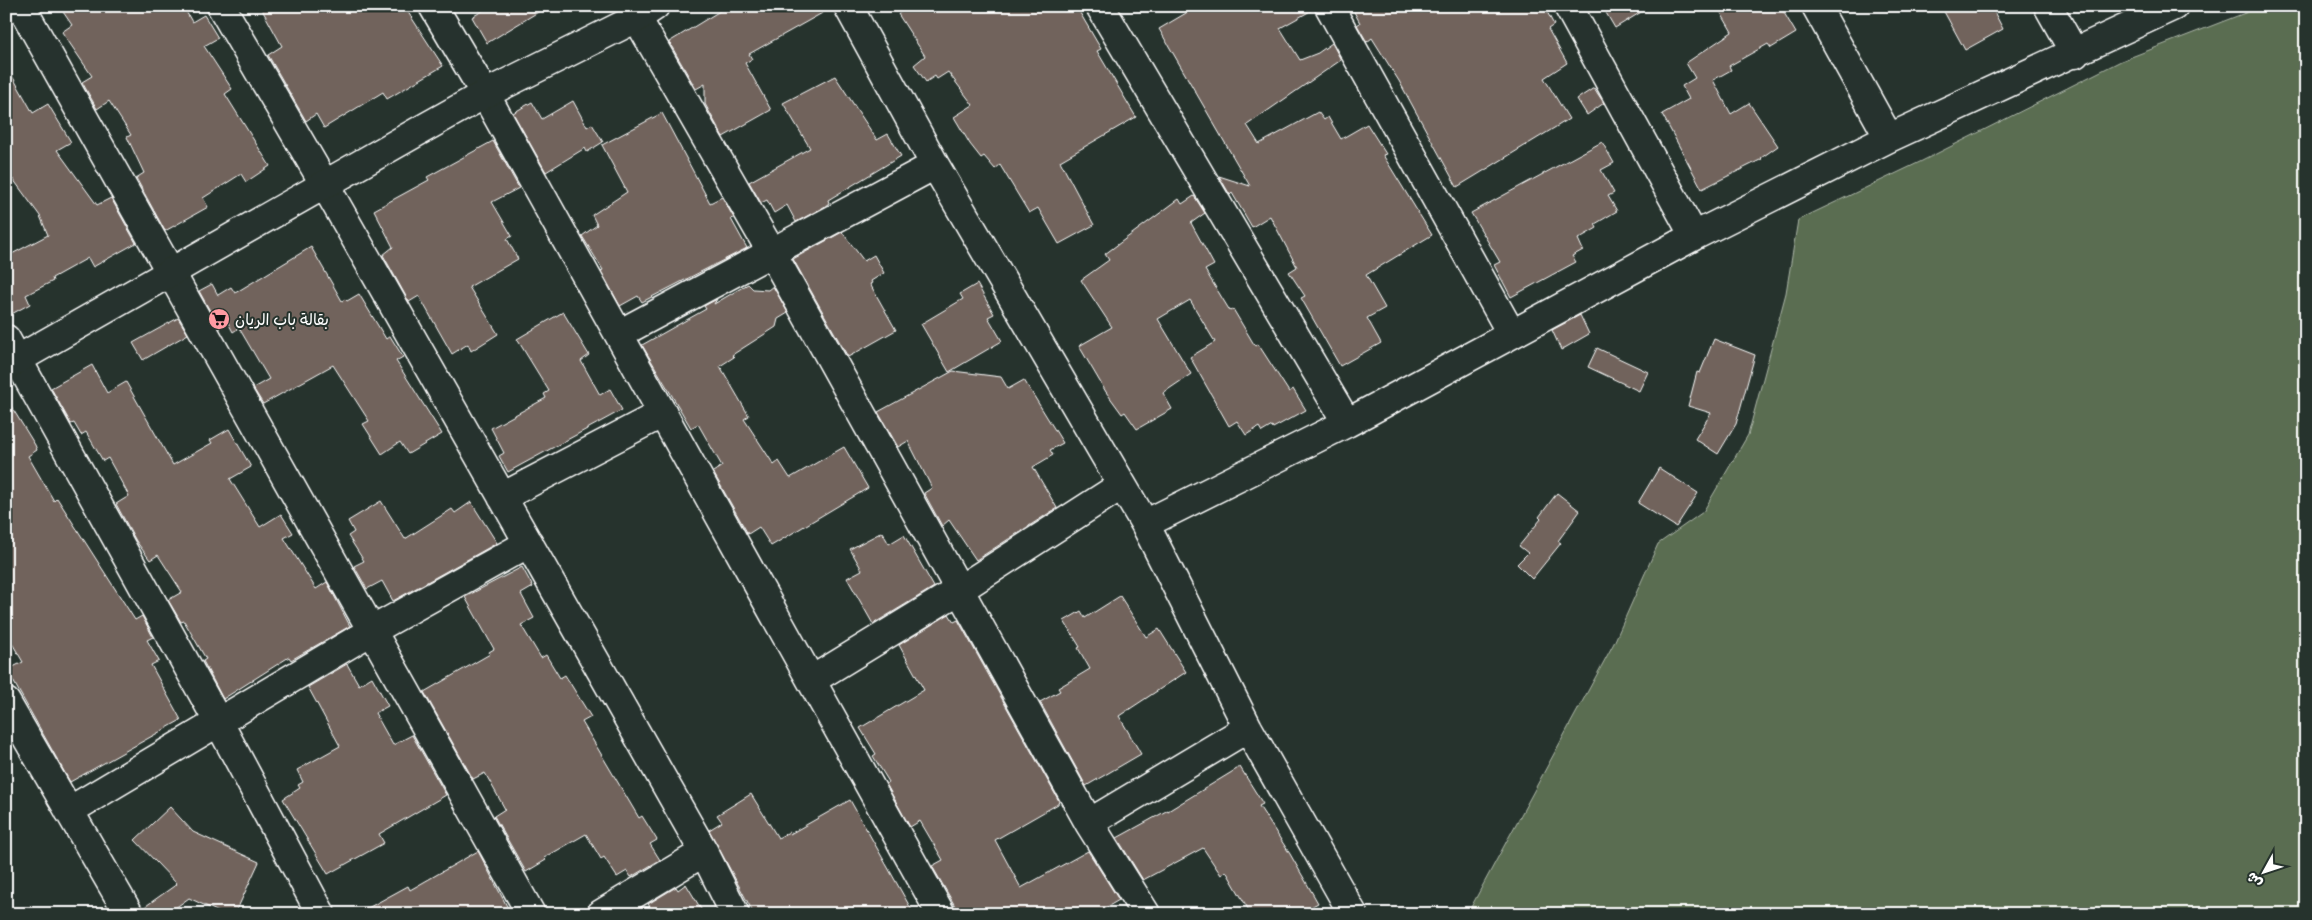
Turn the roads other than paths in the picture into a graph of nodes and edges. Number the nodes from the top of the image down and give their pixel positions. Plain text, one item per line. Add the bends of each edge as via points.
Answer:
1 (22, 6) edge
2 (220, 6) edge
3 (433, 6) edge
4 (848, 6) edge
5 (1100, 6) edge
6 (1330, 6) edge
7 (1568, 6) edge
8 (1816, 6) edge
9 (2048, 6) edge
10 (2174, 6) edge
11 (646, 12) edge
12 (2075, 54) junction
13 (485, 94) junction
14 (1889, 138) junction
15 (935, 165) junction
16 (325, 184) junction
17 (1694, 236) junction
18 (772, 253) junction
19 (171, 272) junction
20 (1511, 333) junction
21 (619, 334) junction
22 (10, 355) edge
23 (663, 413) junction
24 (1347, 423) junction
25 (1122, 485) junction
26 (502, 497) junction
27 (1145, 524) junction
28 (529, 543) junction
29 (959, 590) junction
30 (373, 630) junction
31 (812, 680) junction
32 (6, 702) edge
33 (218, 723) junction
34 (1248, 728) junction
35 (69, 812) junction
36 (1089, 823) junction
37 (704, 852) junction
38 (129, 914) edge
39 (321, 914) edge
40 (531, 914) edge
41 (601, 914) edge
42 (735, 914) edge
43 (940, 914) edge
44 (1146, 914) edge
45 (1353, 914) edge

1 - 19 street
2 - 16 street
3 - 13 street
4 - 15 street
5 - 24 street
6 - 20 street
7 - 17 street
8 - 14 street
9 - 12 street
10 - 12 street
11 - 13 street
11 - 18 street
12 - 14 street
13 - 16 street
13 - 21 street
14 - 17 street
15 - 18 street
15 - 25 street
16 - 19 street
16 - 26 street
17 - 20 street
18 - 21 street
18 - 29 street
19 - 22 street
19 - 30 street
20 - 24 street
21 - 23 street
22 - 33 street
23 - 26 street
23 - 31 street
24 - 27 street
25 - 27 street
25 - 29 street
26 - 28 street
27 - 34 street
28 - 30 street
28 - 37 street
29 - 31 street
29 - 36 street
30 - 33 street
30 - 40 street
31 - 43 street
32 - 35 street
33 - 35 street
33 - 39 street
34 - 36 street
34 - 45 street
35 - 38 street
36 - 44 street
37 - 41 street
37 - 42 street

